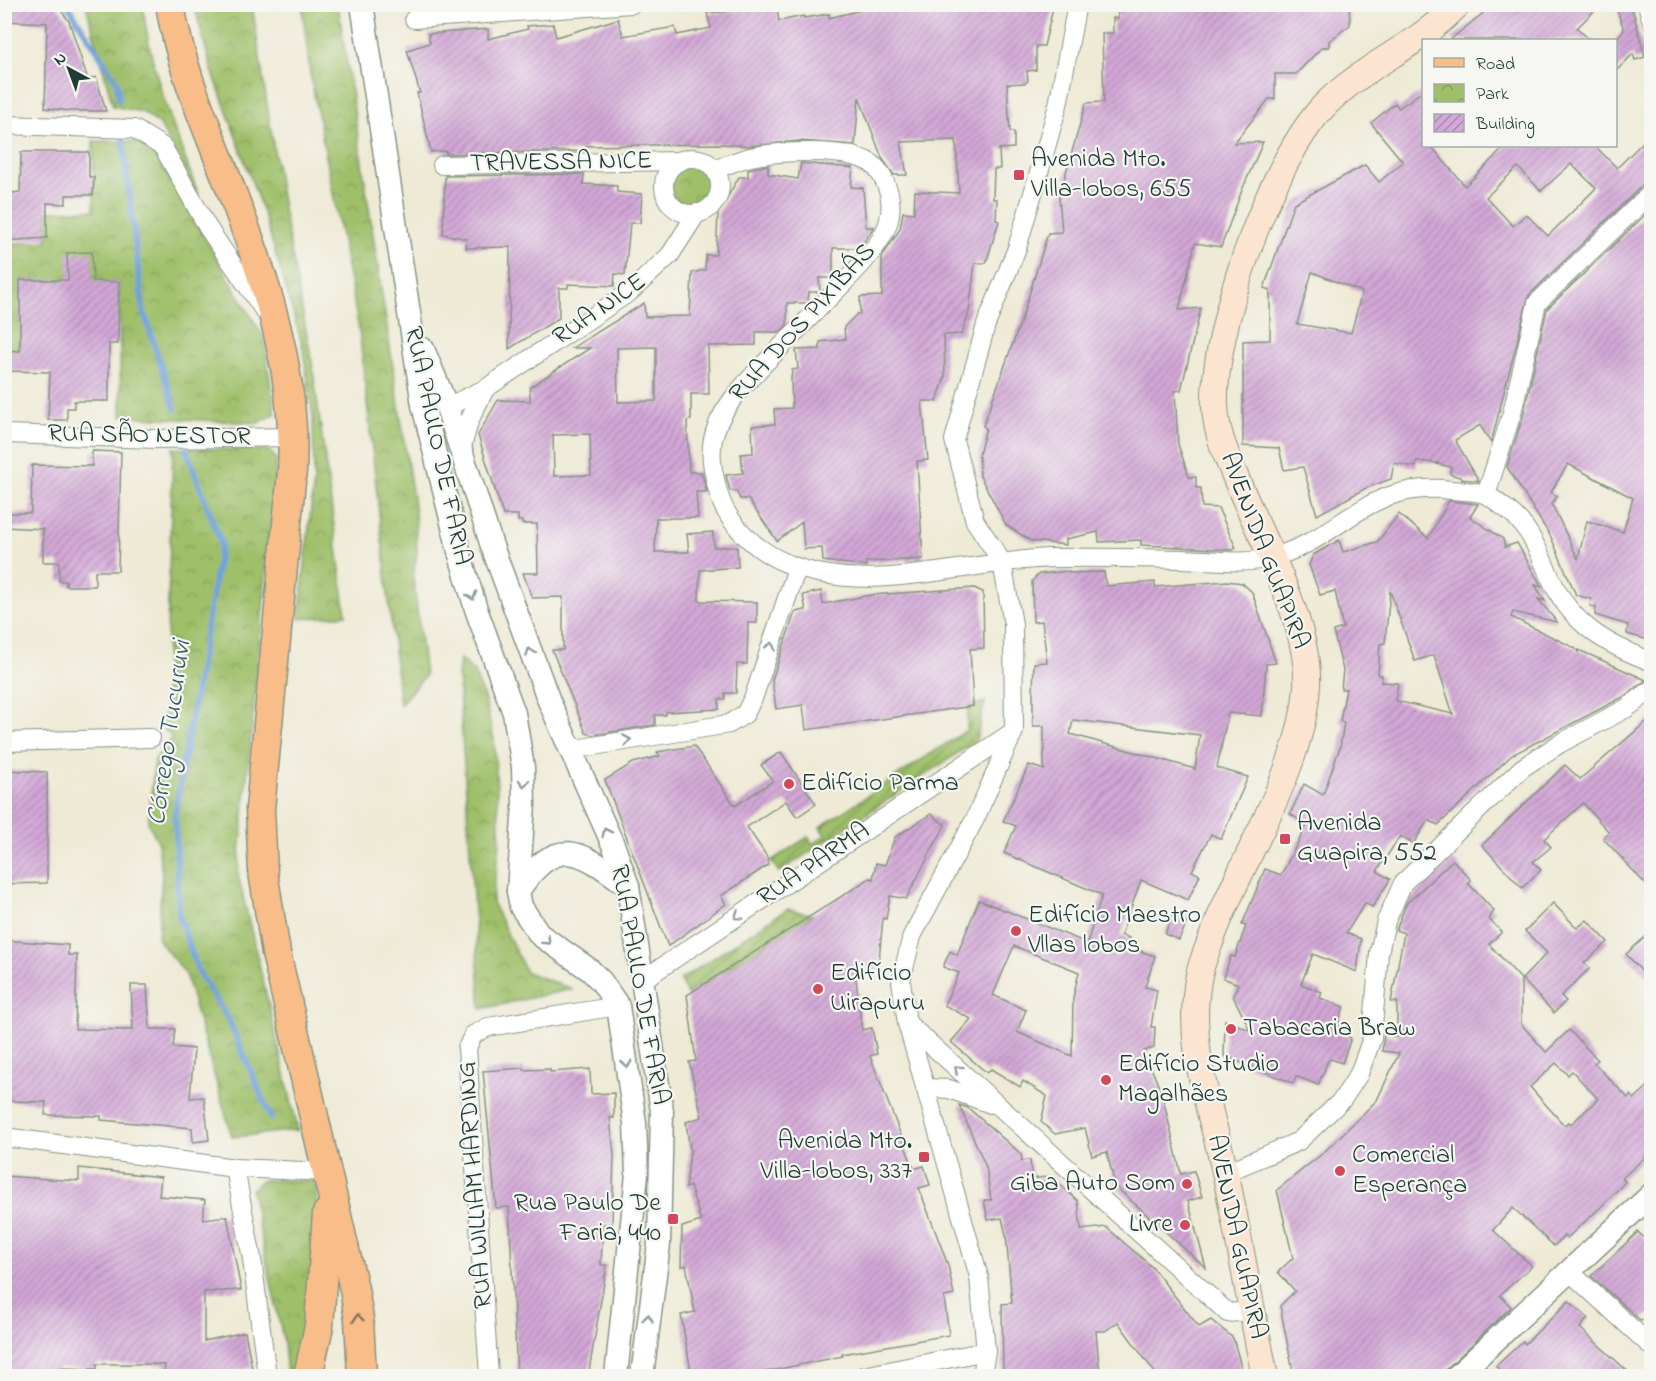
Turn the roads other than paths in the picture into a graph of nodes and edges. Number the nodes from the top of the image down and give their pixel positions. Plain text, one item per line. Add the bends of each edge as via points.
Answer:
1 (170, 4) edge
2 (362, 4) edge
3 (632, 4) edge
4 (1077, 4) edge
5 (1458, 4) edge
6 (1647, 4) edge
7 (414, 19) dead end
8 (1652, 22) edge
9 (4, 125) edge
10 (681, 161) junction
11 (441, 165) dead end
12 (714, 170) junction
13 (1652, 192) edge
14 (697, 213) junction
15 (408, 314) junction
16 (278, 331) junction
17 (485, 389) junction
18 (447, 407) junction
19 (4, 434) edge
20 (294, 437) junction
21 (461, 450) junction
22 (1486, 495) junction
23 (1270, 559) junction
24 (1002, 562) junction
25 (797, 568) junction
26 (1652, 662) edge
27 (1652, 689) edge
28 (1014, 731) junction
29 (151, 738) dead end
30 (4, 742) edge
31 (569, 750) junction
32 (628, 886) junction
33 (518, 891) junction
34 (644, 979) junction
35 (618, 1006) junction
36 (907, 1023) junction
37 (925, 1088) junction
38 (1002, 1108) junction
39 (4, 1137) edge
40 (235, 1168) junction
41 (1225, 1173) junction
42 (327, 1178) junction
43 (1652, 1194) edge
44 (1569, 1271) junction
45 (1251, 1311) junction
46 (1652, 1347) edge
47 (986, 1351) junction
48 (267, 1377) edge
49 (308, 1377) edge
50 (362, 1377) edge
51 (489, 1377) edge
52 (616, 1377) edge
53 (642, 1377) edge
54 (864, 1377) edge
55 (982, 1377) edge
56 (1265, 1377) edge
57 (1457, 1377) edge

1 - 16 main road via 175,39 189,85 250,238
2 - 15 street
3 - 7 street
4 - 24 street via 1058,105 1038,176 1017,248 986,325 954,440 975,521
5 - 23 main road, AVENIDA GUAPIRA via 1324,106 1284,163 1238,282 1221,344 1215,406 1220,438
6 - 8 street
9 - 16 street via 134,129 163,147 208,228
10 - 11 street, TRAVESSA NICE
10 - 12 street via 699,159
10 - 14 street via 668,173 665,190 673,206 688,214
12 - 14 street via 720,187 718,196 713,204
12 - 25 street, RUA DOS PIXIBÁS via 762,154 844,155 867,161 878,169 892,206 886,230 869,257 746,383 725,410 714,434 711,457 722,505 737,527 760,549
13 - 22 street via 1537,303 1512,413
14 - 17 street, RUA NICE via 670,255 631,291
15 - 18 street, RUA PAULO DE FARIA
15 -> 33 street, RUA PAULO DE FARIA via 423,405 460,555 514,713 523,767 524,804
16 - 20 main road
17 - 18 street, RUA NICE
17 - 21 street, RUA NICE
18 - 21 street, RUA PAULO DE FARIA
19 - 20 street, RUA SÃO NESTOR via 157,439
20 - 42 main road via 260,809 262,862 276,953
31 -> 21 street, RUA PAULO DE FARIA via 493,549
22 - 23 street, RUA DOS PIXIBÁS via 1432,487 1406,489 1364,507 1294,550
22 - 26 street via 1518,517 1537,544 1567,607 1589,630 1615,647
23 - 24 street, RUA DOS PIXIBÁS via 1051,558
23 - 41 main road, AVENIDA GUAPIRA via 1293,611 1306,660 1307,683 1286,773 1218,921 1199,972 1194,1046
24 - 25 street, RUA DOS PIXIBÁS via 914,575 822,574
24 - 28 street via 1013,624
31 -> 25 street via 729,724 745,714
27 - 41 street via 1627,708 1522,768 1403,883 1386,921 1379,953 1372,1038 1359,1074 1342,1100 1299,1141
28 -> 34 street, RUA PARMA
28 - 36 street via 975,819 912,936 901,981
29 - 30 street
32 -> 31 street, RUA PAULO DE FARIA
32 - 33 street via 596,863 570,853 546,859 534,868
32 - 34 street, RUA PAULO DE FARIA
33 -> 35 street, RUA PAULO DE FARIA via 521,907 540,935 590,970
53 -> 34 street, RUA PAULO DE FARIA via 659,1244 663,1169 662,1111
35 - 51 street, RUA WILLIAM HARDING via 488,1027 473,1035 467,1048
35 -> 52 street, RUA PAULO DE FARIA via 635,1123 637,1174
36 - 37 street
38 -> 36 street
37 - 38 street via 949,1089
37 - 47 street via 979,1277
38 - 45 street via 1228,1312
39 - 40 street
40 - 42 street
40 - 48 street via 252,1259
41 - 45 main road, AVENIDA GUAPIRA
42 - 49 main road via 319,1326
50 -> 42 main road via 356,1299
43 - 44 street
44 - 46 street
44 - 57 street
45 - 56 main road, AVENIDA GUAPIRA
47 - 54 street
47 - 55 street

